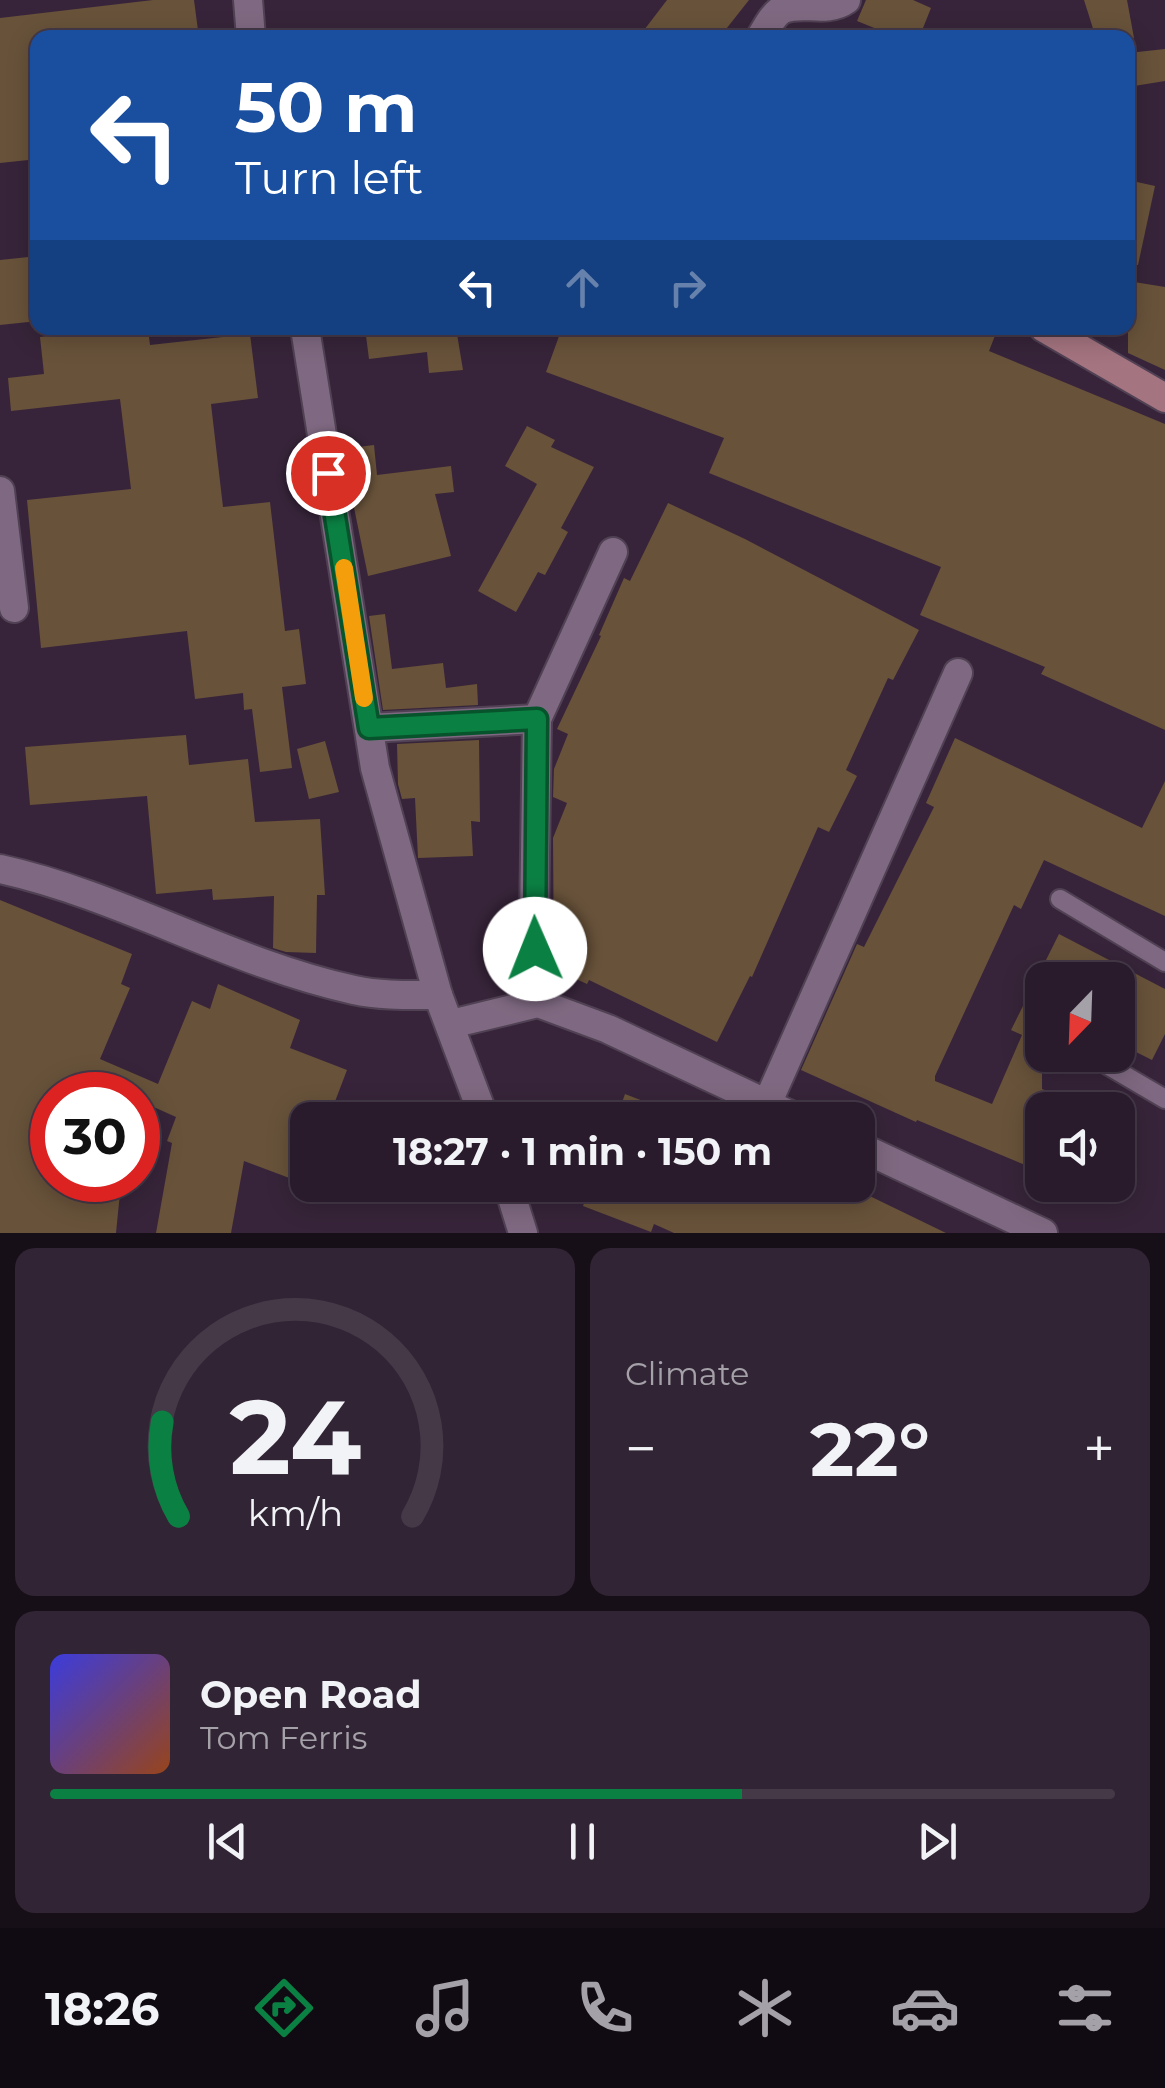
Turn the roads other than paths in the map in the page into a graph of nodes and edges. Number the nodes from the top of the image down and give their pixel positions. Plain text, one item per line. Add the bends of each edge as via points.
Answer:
1 (248, 0) edge
2 (846, 0) edge
3 (250, 30) edge
4 (765, 30) edge
5 (307, 335) edge
6 (1056, 335) edge
7 (1165, 398) edge
8 (0, 491) edge
9 (613, 552) dead end
10 (14, 608) dead end
11 (958, 673) dead end
12 (537, 719) junction
13 (369, 728) junction
14 (0, 869) edge
15 (1060, 899) dead end
16 (1165, 962) edge
17 (438, 996) junction
18 (538, 1003) junction
19 (451, 1024) junction
20 (1120, 1072) edge
21 (1165, 1098) edge
22 (479, 1102) edge
23 (763, 1102) edge
24 (768, 1102) edge
25 (875, 1154) edge
26 (513, 1202) edge
27 (523, 1233) edge
28 (1043, 1233) edge

1 - 3 street
2 - 4 street via 836,6 796,4 778,11
5 - 13 street
6 - 7 main road
8 - 10 street
9 - 12 street
11 - 24 street
12 - 13 street
12 - 18 street
13 - 17 street
14 - 17 street via 70,886 242,956 353,990
15 - 16 lane
17 - 19 street
18 - 19 street
18 - 23 street
19 - 22 street
20 - 21 lane
25 - 28 street
26 - 27 street

